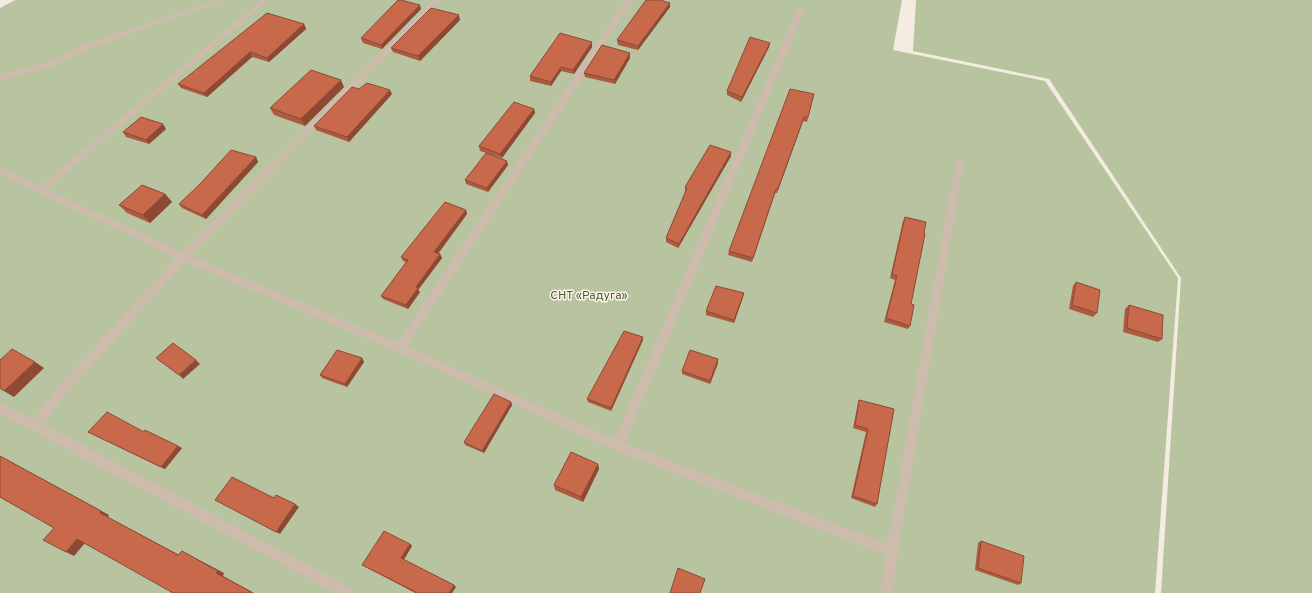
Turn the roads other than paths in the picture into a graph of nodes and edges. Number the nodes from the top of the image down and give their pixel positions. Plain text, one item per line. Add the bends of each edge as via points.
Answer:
1 (221, 0) edge
2 (265, 0) edge
3 (629, 0) edge
4 (436, 2) dead end
5 (801, 9) dead end
6 (0, 77) edge
7 (960, 160) dead end
8 (0, 170) edge
9 (42, 189) junction
10 (183, 257) junction
11 (400, 348) junction
12 (0, 408) edge
13 (35, 426) junction
14 (618, 446) junction
15 (892, 551) junction
16 (349, 593) edge
17 (887, 593) edge

1 - 6 street via 86,47 45,66
2 - 9 street
3 - 11 street
4 - 10 street
5 - 14 street
7 - 15 street
8 - 9 street
9 - 10 street
10 - 11 street
10 - 13 street via 59,394
11 - 14 street
12 - 13 street
13 - 16 street
14 - 15 street
15 - 17 street

